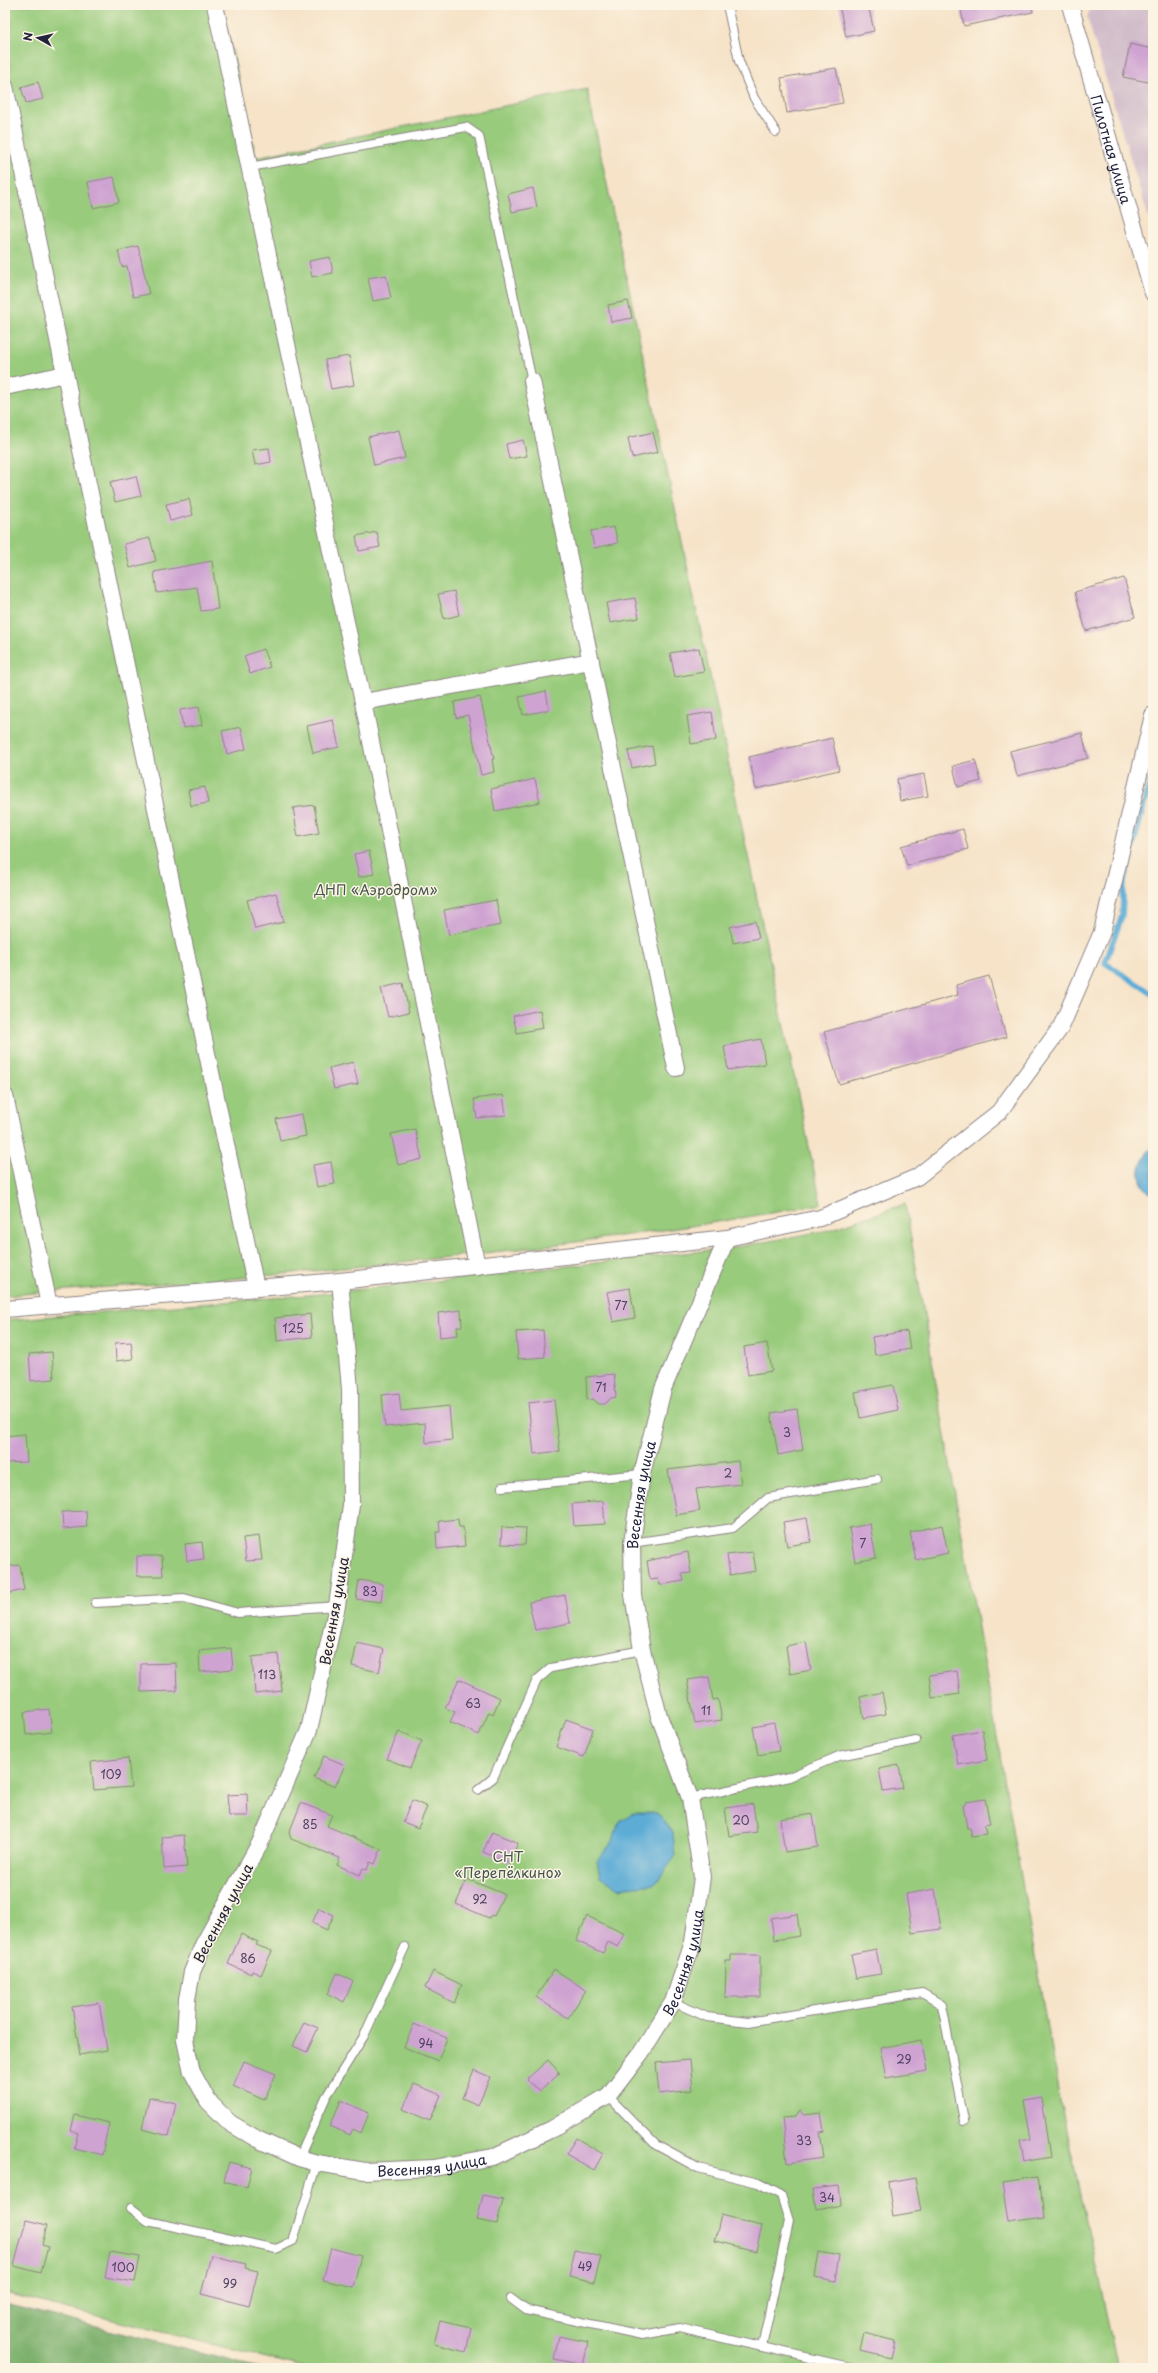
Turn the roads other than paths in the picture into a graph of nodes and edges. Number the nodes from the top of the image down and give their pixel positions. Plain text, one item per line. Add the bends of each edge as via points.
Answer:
1 (215, 5) edge
2 (726, 5) edge
3 (1070, 5) edge
4 (5, 86) edge
5 (776, 132) dead end
6 (250, 167) junction
7 (1153, 293) edge
8 (65, 374) junction
9 (532, 381) joint
10 (5, 387) edge
11 (591, 661) junction
12 (363, 702) junction
13 (1153, 715) edge
14 (676, 1068) dead end
15 (5, 1096) edge
16 (727, 1238) junction
17 (477, 1266) junction
18 (340, 1281) junction
19 (256, 1288) junction
20 (49, 1304) junction
21 (5, 1309) edge
22 (642, 1474) junction
23 (877, 1479) dead end
24 (502, 1487) dead end
25 (632, 1544) junction
26 (95, 1604) dead end
27 (337, 1606) junction
28 (642, 1650) junction
29 (916, 1740) dead end
30 (478, 1790) dead end
31 (690, 1798) junction
32 (405, 1947) dead end
33 (672, 2002) junction
34 (608, 2096) junction
35 (964, 2121) dead end
36 (300, 2158) junction
37 (317, 2163) junction
38 (131, 2208) dead end
39 (510, 2298) dead end
40 (762, 2347) junction
41 (854, 2368) edge

1 - 6 street
2 - 5 lane via 739,62 754,98
3 - 7 street, Пилотная улица
4 - 8 street
6 - 9 lane via 466,127 479,136
6 - 12 street
8 - 10 street
8 - 19 street
9 - 11 street
11 - 12 street
11 - 14 street
12 - 17 street
13 - 16 street via 1102,932 1061,1027 999,1112 916,1177 820,1218
15 - 20 street
16 - 17 street
16 - 22 street, Весенняя улица via 663,1389
17 - 18 street
18 - 19 street
18 - 27 street, Весенняя улица via 350,1389 351,1505
19 - 20 street
20 - 21 street
22 - 24 lane
22 - 25 street, Весенняя улица
23 - 25 lane via 768,1498 733,1528
25 - 28 street, Весенняя улица via 633,1595
26 - 27 lane via 184,1598 238,1613
27 - 36 street, Весенняя улица via 309,1730 260,1842 203,1945 192,1972 187,1999 186,2046 192,2072 208,2100 230,2124
28 - 30 lane via 551,1668 536,1680 493,1778
28 - 31 street, Весенняя улица via 660,1716
29 - 31 lane via 839,1756 789,1777
31 - 33 street, Весенняя улица via 702,1877 693,1942
32 - 36 lane via 364,2036 326,2097
33 - 34 street, Весенняя улица via 641,2053
33 - 35 lane via 707,2017 748,2022 922,1992 942,2005
34 - 37 street, Весенняя улица via 552,2129 493,2157 434,2168 380,2170
34 - 40 lane via 656,2145 698,2168 758,2183 781,2195 788,2221
36 - 37 street, Весенняя улица
37 - 38 lane via 294,2241 276,2249 148,2220
39 - 40 lane via 526,2310 642,2335 680,2328
40 - 41 lane

